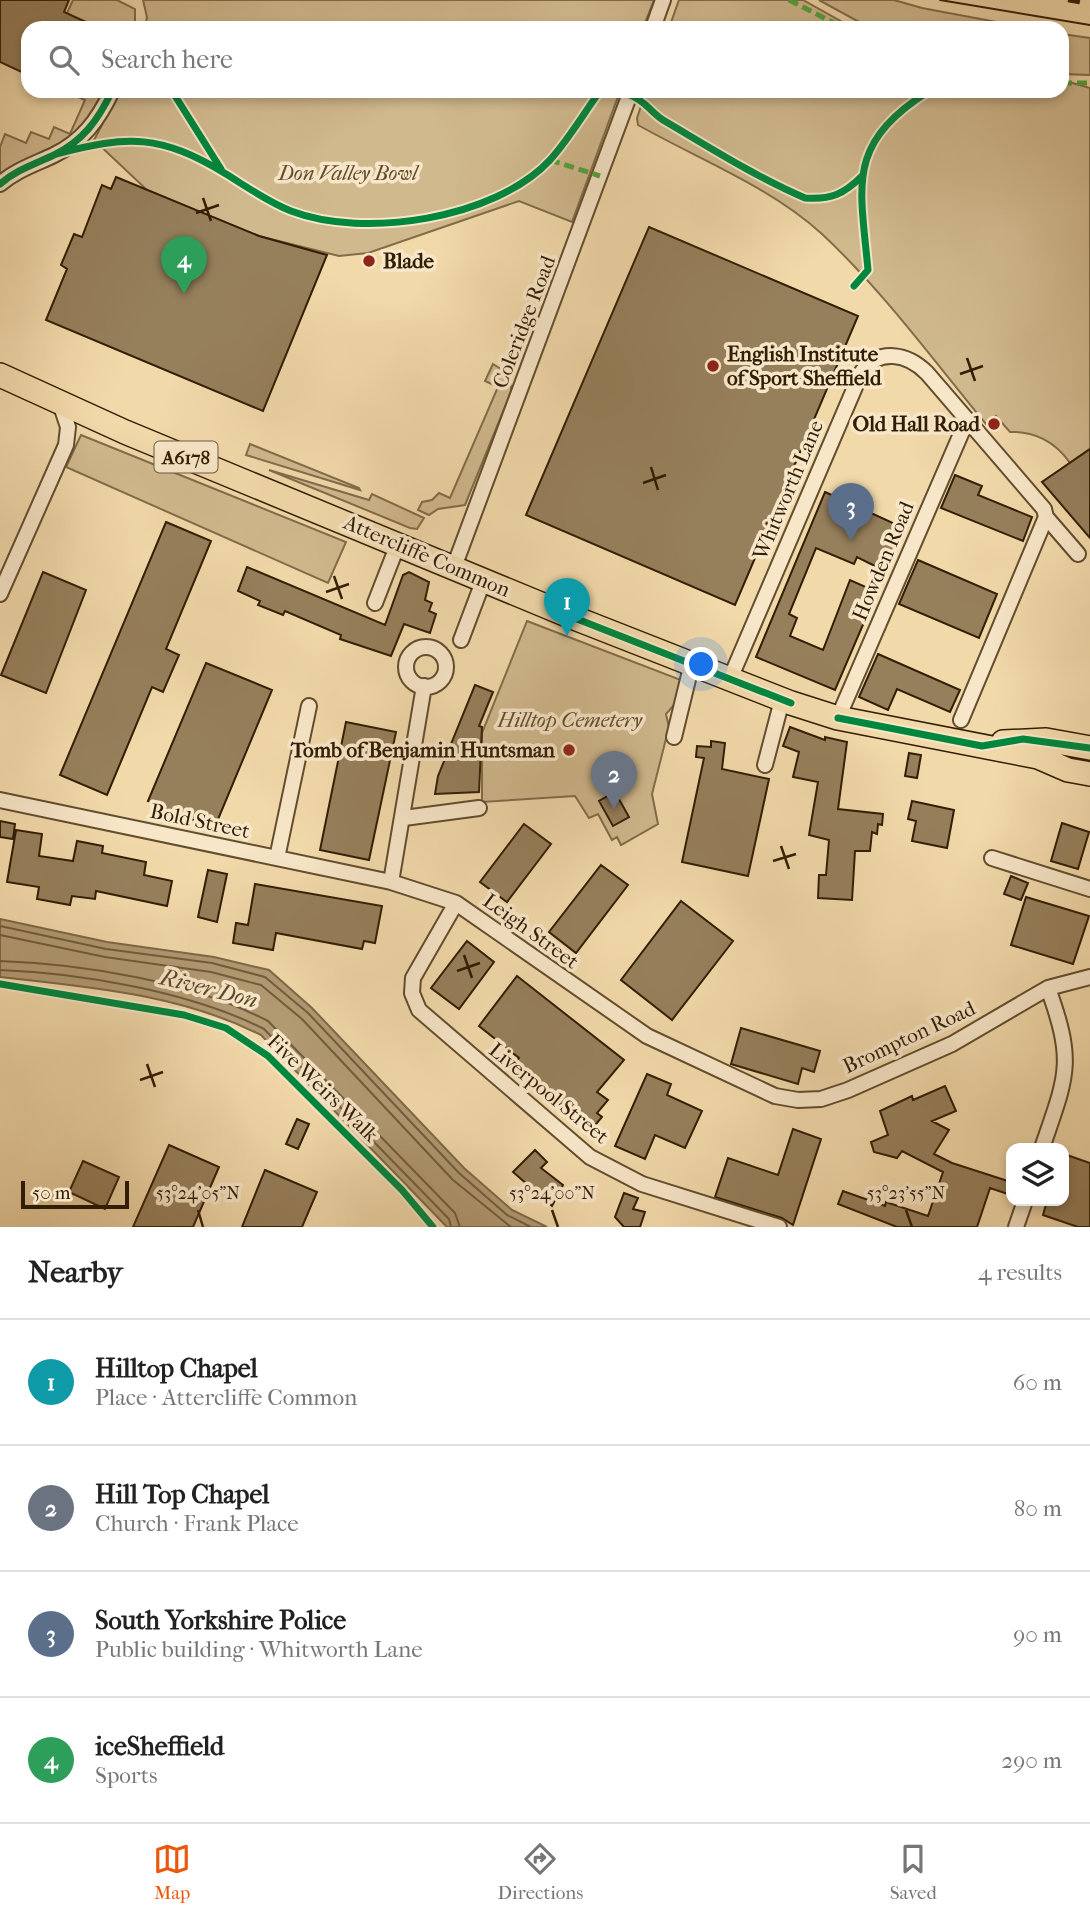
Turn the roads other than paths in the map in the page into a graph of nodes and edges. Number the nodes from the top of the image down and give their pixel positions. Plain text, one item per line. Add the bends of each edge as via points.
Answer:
1 (663, 0) edge
2 (656, 21) edge
3 (108, 98) edge
4 (628, 98) edge
5 (0, 184) edge
6 (0, 375) edge
7 (60, 403) junction
8 (967, 421) junction
9 (1045, 513) junction
10 (398, 544) junction
11 (1078, 554) dead end
12 (454, 567) junction
13 (484, 579) junction
14 (0, 594) edge
15 (375, 603) dead end
16 (461, 639) dead end
17 (692, 663) junction
18 (730, 679) junction
19 (424, 686) dead end
20 (782, 699) junction
21 (309, 706) dead end
22 (838, 718) junction
23 (961, 720) dead end
24 (674, 737) dead end
25 (982, 746) junction
26 (1090, 748) edge
27 (1038, 757) junction
28 (1090, 758) edge
29 (765, 765) dead end
30 (1090, 774) edge
31 (0, 800) edge
32 (479, 808) dead end
33 (404, 818) junction
34 (277, 858) junction
35 (992, 858) dead end
36 (391, 882) junction
37 (1090, 888) edge
38 (456, 903) junction
39 (1090, 977) edge
40 (1048, 988) junction
41 (821, 1099) joint
42 (1044, 1143) edge
43 (1023, 1206) edge
44 (779, 1227) edge
45 (1016, 1227) edge

1 - 2 street
3 - 5 street via 86,134
4 - 12 street, Coleridge Road
6 - 7 main road, Attercliffe Common / A6178
7 - 10 main road, Attercliffe Common / A6178
7 - 14 street via 68,427 66,445
8 - 9 street
8 - 18 street, Whitworth Lane via 914,360 887,356 876,359 861,373
8 - 22 street, Howden Road
9 - 11 street
9 - 23 street
10 - 12 main road, Attercliffe Common / A6178
10 - 15 street
12 - 13 main road, Attercliffe Common / A6178
13 - 16 street
13 - 17 main road, Attercliffe Common / A6178
17 - 18 main road, Attercliffe Common / A6178
17 - 24 street
18 - 20 main road, Attercliffe Common / A6178
19 - 33 street
20 - 22 main road, Attercliffe Common / A6178
20 - 29 street
21 - 34 street
22 - 25 main road, Attercliffe Common / A6178
25 - 26 main road, Attercliffe Common / A6178 via 1023,739
25 - 27 main road, Attercliffe Common / A6178
27 - 28 main road, Attercliffe Common / A6178 via 1070,754
27 - 30 main road, Attercliffe Common / A6178
31 - 34 street, Bold Street
32 - 33 street
33 - 36 street
34 - 36 street, Bold Street
35 - 37 street
36 - 38 street, Leigh Street
38 - 41 street, Leigh Street via 647,1036 775,1096
38 - 44 street, Liverpool Street via 413,978 412,993 419,1010 590,1157 642,1184
39 - 40 street, Brompton Road
40 - 41 street, Brompton Road via 952,1044
40 - 42 street via 1068,1060
43 - 45 street

